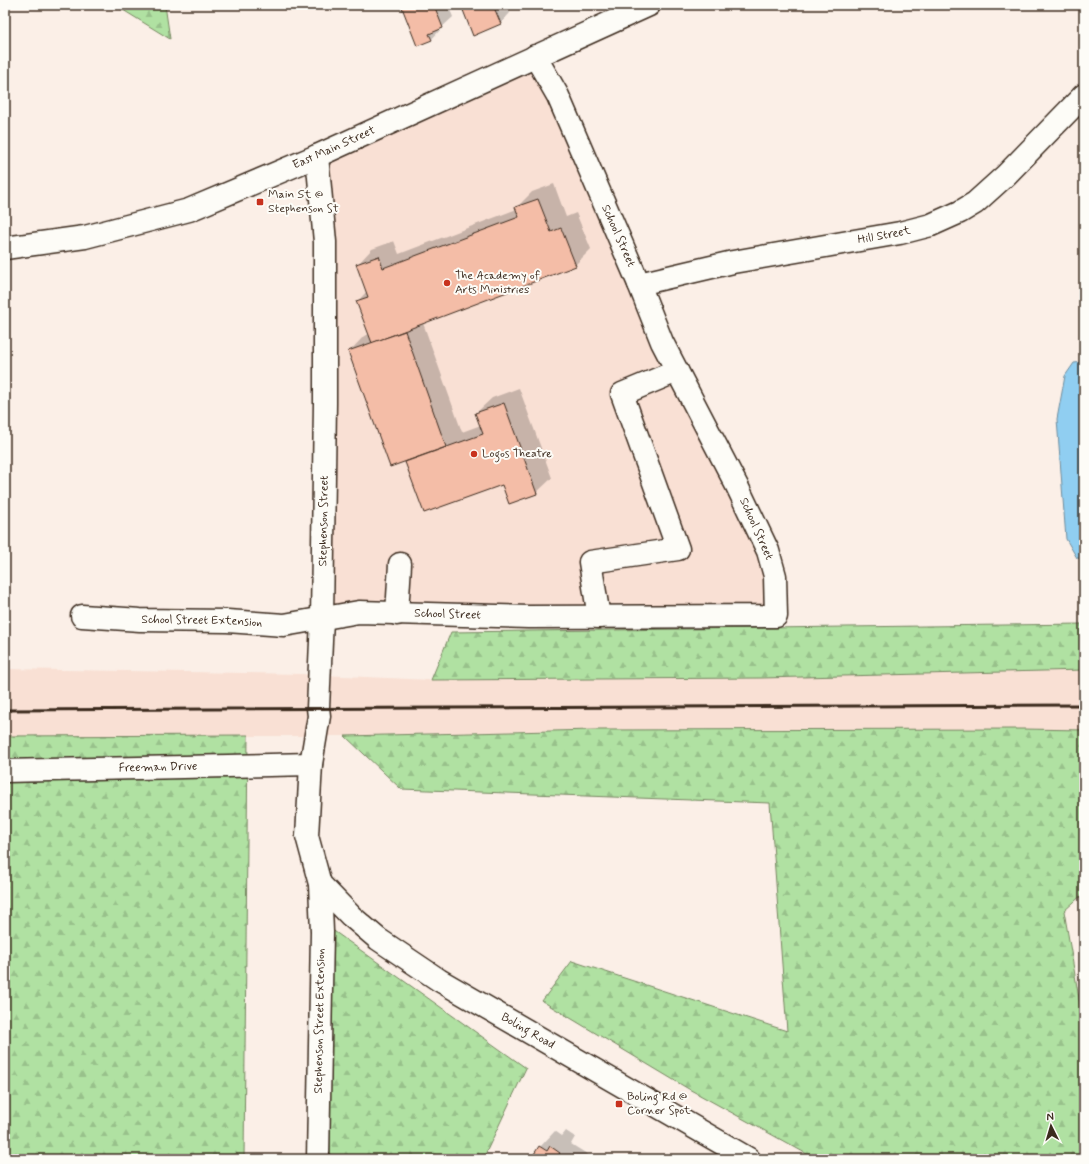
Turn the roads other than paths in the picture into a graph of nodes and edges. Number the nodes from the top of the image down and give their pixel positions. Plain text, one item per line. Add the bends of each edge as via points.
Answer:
1 (649, 5) edge
2 (535, 56) junction
3 (1084, 95) edge
4 (317, 156) junction
5 (5, 248) edge
6 (639, 284) junction
7 (677, 371) junction
8 (400, 564) dead end
9 (397, 614) junction
10 (82, 616) dead end
11 (599, 617) junction
12 (322, 619) junction
13 (311, 764) junction
14 (5, 772) edge
15 (320, 884) junction
16 (318, 1159) edge
17 (749, 1159) edge

1 - 2 street, East Main Street
2 - 4 street, East Main Street
2 - 6 street, School Street via 558,96
3 - 6 street, Hill Street via 980,198 960,212 938,222 900,233 733,262
4 - 5 street, East Main Street via 189,210 85,237
4 - 12 street, Stephenson Street via 325,242
6 - 7 street, School Street via 662,342
7 - 11 street via 622,394 678,549 590,562
7 - 11 street, School Street via 768,551 775,576 776,616
8 - 9 street
9 - 11 street, School Street
9 - 12 street, School Street via 359,612
10 - 12 street, School Street Extension via 284,625
12 - 13 street, Stephenson Street via 319,716
13 - 14 street, Freeman Drive
13 - 15 street, Stephenson Street via 307,836
15 - 16 street, Stephenson Street Extension via 322,932
15 - 17 street, Boling Road via 378,939 439,980

